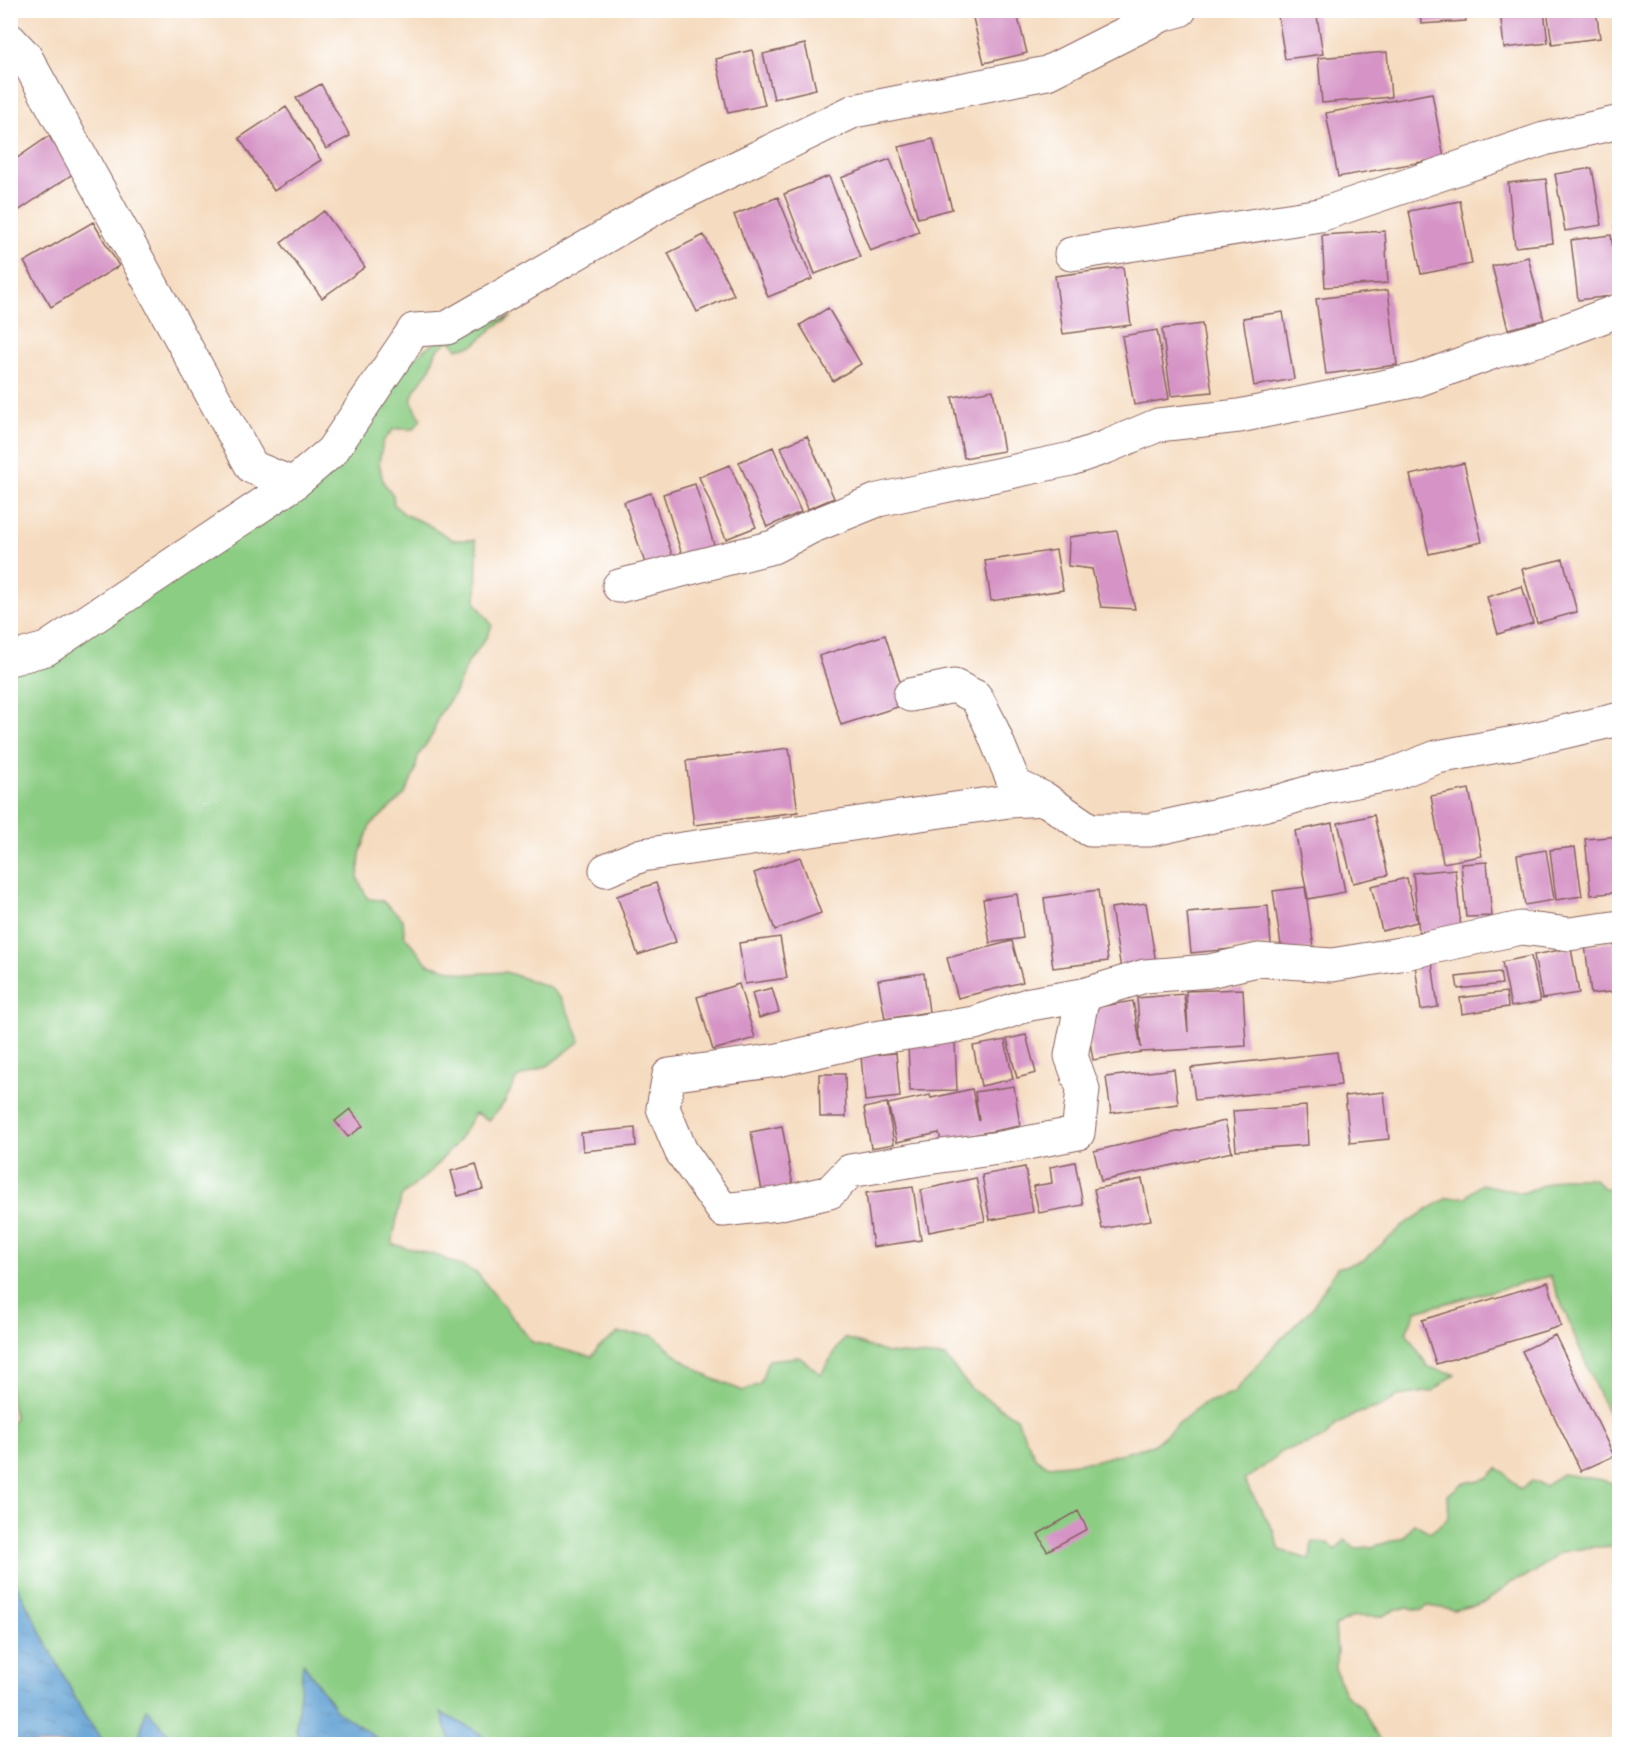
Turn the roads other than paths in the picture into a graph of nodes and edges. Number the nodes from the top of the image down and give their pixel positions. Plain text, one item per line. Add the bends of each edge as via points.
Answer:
1 (1180, 10) edge
2 (10, 40) edge
3 (1620, 122) edge
4 (1071, 254) dead end
5 (1620, 309) edge
6 (293, 484) junction
7 (619, 586) dead end
8 (10, 658) edge
9 (910, 695) dead end
10 (1620, 719) edge
11 (1045, 799) junction
12 (606, 870) dead end
13 (1620, 927) edge
14 (1083, 995) junction

1 - 6 street via 1162,15 1047,73 854,111 665,202 447,328 414,330 332,451
2 - 6 street via 25,56 252,467
3 - 4 street via 1544,139 1320,215
5 - 7 street via 1417,380 1239,416 1158,425 1071,459 878,500 773,547
6 - 8 street via 46,649
9 - 11 street via 954,686 976,697 1015,785
10 - 11 street via 1437,757 1394,774 1150,830 1090,830
11 - 12 street via 642,855
13 - 14 street via 1569,934 1521,928 1332,965 1258,960 1209,971 1145,976
14 - 14 street via 1030,1004 975,1023 874,1038 778,1060 669,1074 663,1108 681,1151 723,1210 777,1204 830,1192 850,1171 1078,1133 1083,1089 1071,1056

